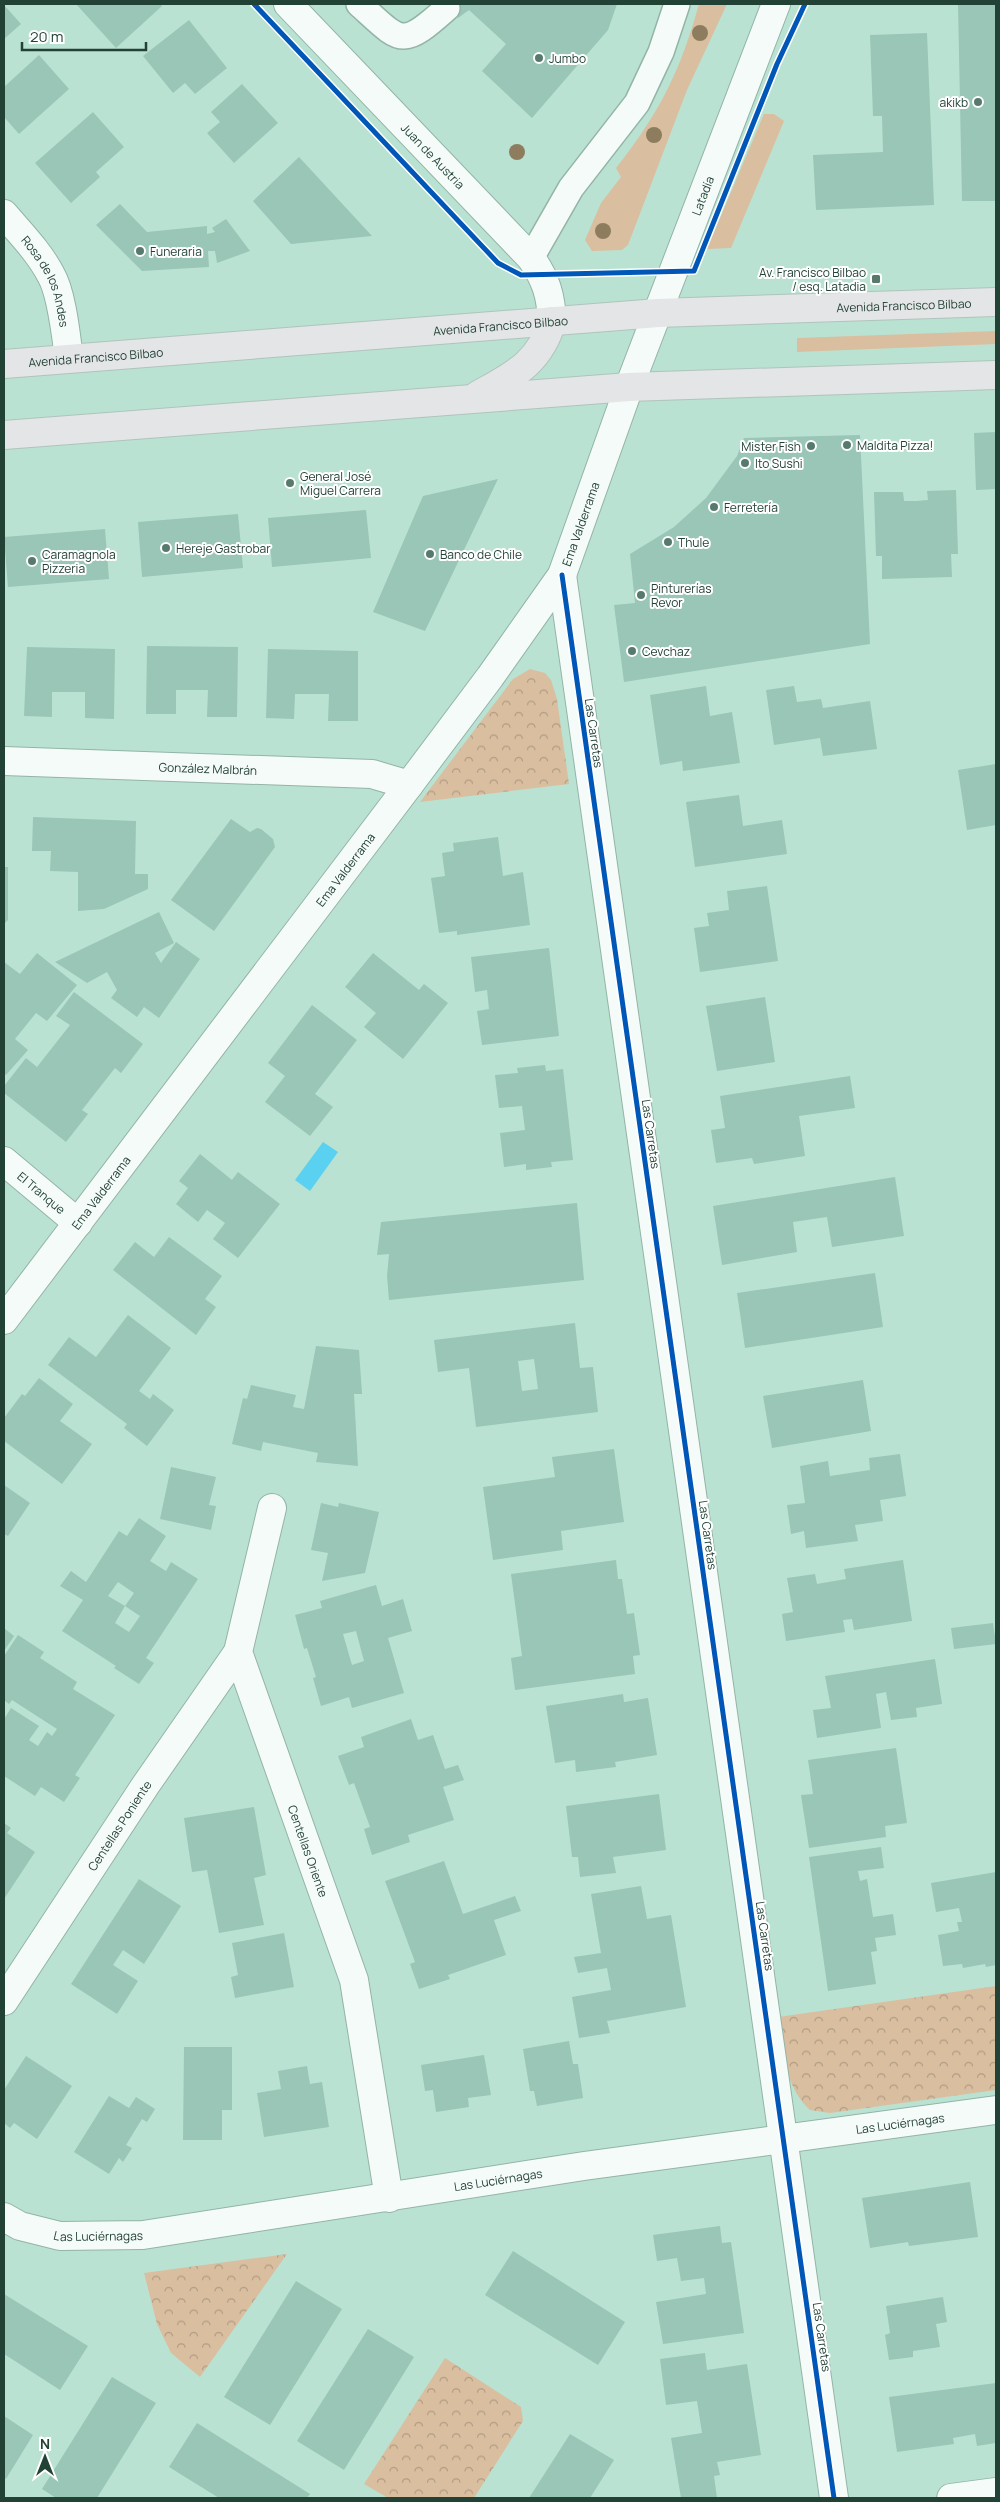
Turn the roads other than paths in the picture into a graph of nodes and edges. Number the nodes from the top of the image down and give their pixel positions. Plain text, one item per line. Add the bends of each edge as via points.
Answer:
1 (288, 4) edge
2 (359, 4) edge
3 (677, 4) edge
4 (776, 4) edge
5 (447, 8) dead end
6 (4, 214) edge
7 (531, 258) junction
8 (996, 302) edge
9 (658, 313) junction
10 (552, 321) junction
11 (69, 358) junction
12 (4, 364) edge
13 (996, 375) edge
14 (629, 387) junction
15 (472, 398) junction
16 (4, 435) edge
17 (562, 574) junction
18 (4, 761) edge
19 (409, 785) junction
20 (4, 1161) edge
21 (78, 1223) junction
22 (4, 1320) edge
23 (272, 1508) dead end
24 (238, 1652) junction
25 (4, 2001) edge
26 (996, 2110) edge
27 (784, 2139) junction
28 (389, 2198) junction
29 (4, 2217) edge
30 (996, 2492) edge
31 (834, 2498) edge
32 (951, 2498) edge

1 - 7 street, Juan de Austria
2 - 5 lane via 388,30 406,37 417,33
3 - 7 lane via 661,52 637,103 571,188
4 - 9 street, Latadía
6 - 11 street, Rosa de los Andes via 34,247 52,277
7 - 10 street, Juan de Austria via 543,275 551,298
8 - 9 main road, Avenida Francisco Bilbao
9 - 10 main road, Avenida Francisco Bilbao
9 - 14 street, Latadía
10 - 11 main road, Avenida Francisco Bilbao
10 - 15 main road via 546,341 534,357 514,374
11 - 12 main road, Avenida Francisco Bilbao
13 - 14 main road
14 - 15 main road
14 - 17 street, Ema Valderrama
15 - 16 main road
17 - 19 street, Ema Valderrama via 490,678
17 - 27 street, Las Carretas
18 - 19 street, González Malbrán via 372,774
19 - 21 street, Ema Valderrama
20 - 21 street, El Tranque
21 - 22 street, Ema Valderrama
23 - 24 street
24 - 25 street, Centellas Poniente via 145,1786
24 - 28 street, Centellas Oriente via 354,1980
26 - 27 street, Las Luciérnagas
27 - 28 street, Las Luciérnagas via 584,2166
27 - 31 street, Las Carretas
28 - 29 street, Las Luciérnagas via 131,2236 60,2236 20,2226
30 - 32 street

